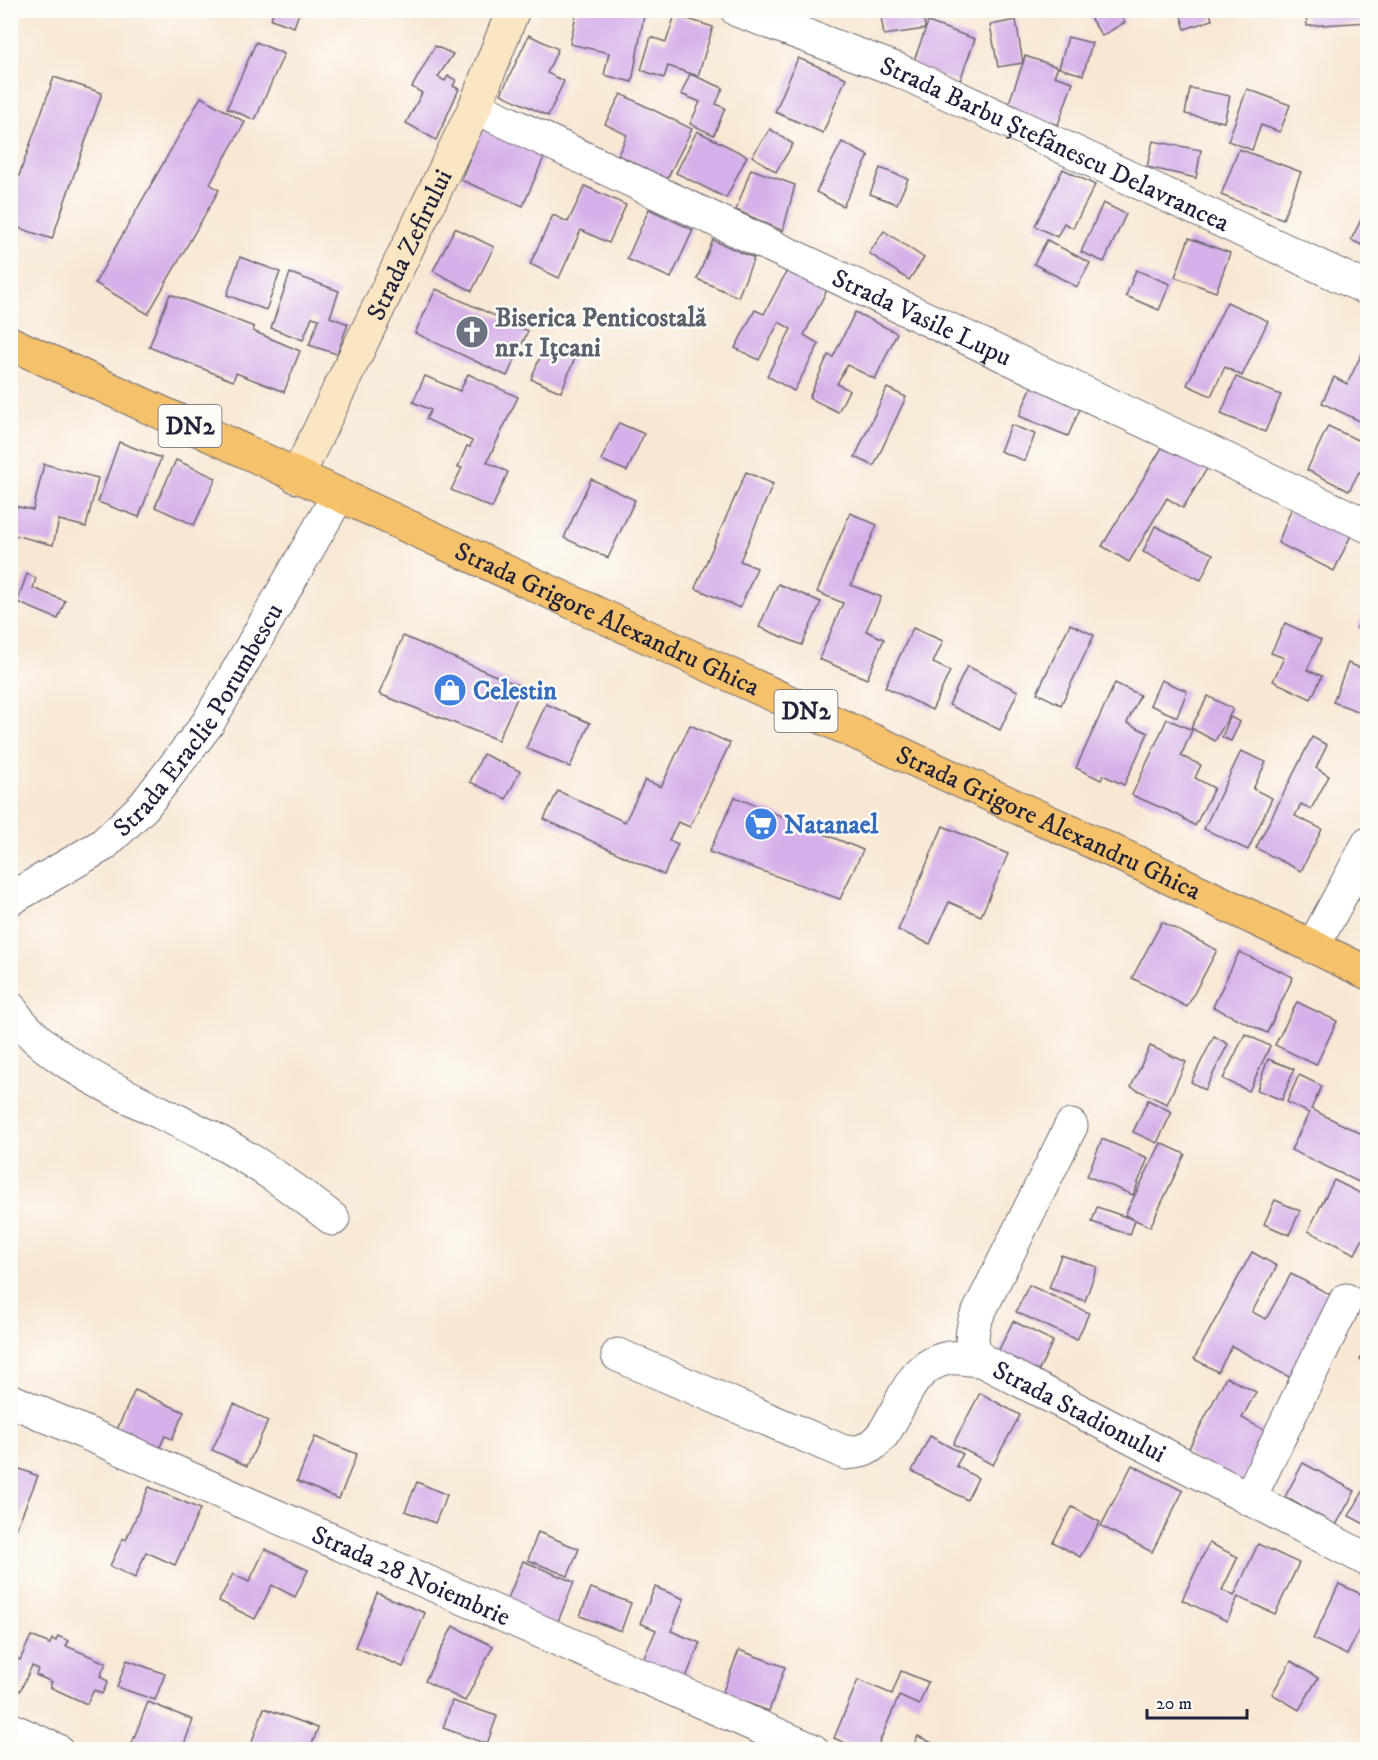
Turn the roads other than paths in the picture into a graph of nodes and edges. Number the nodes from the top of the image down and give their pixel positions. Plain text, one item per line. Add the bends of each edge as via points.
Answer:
1 (513, 10) edge
2 (737, 10) edge
3 (475, 107) junction
4 (1368, 289) edge
5 (10, 344) edge
6 (297, 477) junction
7 (338, 496) junction
8 (1368, 526) edge
9 (1368, 844) edge
10 (10, 899) edge
11 (1313, 947) junction
12 (1368, 973) edge
13 (10, 1008) edge
14 (1071, 1126) dead end
15 (333, 1219) dead end
16 (1347, 1300) dead end
17 (618, 1355) dead end
18 (981, 1360) junction
19 (10, 1400) edge
20 (1249, 1500) junction
21 (1368, 1560) edge
22 (10, 1729) edge
23 (56, 1749) edge
24 (812, 1749) edge

1 - 3 main road, Strada Zefirului
2 - 4 street, Strada Barbu Ștefănescu Delavrancea via 898,70
3 - 6 main road, Strada Zefirului
3 - 8 street, Strada Vasile Lupu
5 - 6 main road, Strada Grigore Alexandru Ghica / DN2
6 - 7 main road, Strada Grigore Alexandru Ghica / DN2
7 - 10 street, Strada Eraclie Porumbescu via 208,723 144,806 103,845
7 - 11 main road, Strada Grigore Alexandru Ghica / DN2
9 - 11 street
11 - 12 main road, Strada Grigore Alexandru Ghica / DN2
13 - 15 street via 24,1028 65,1062 275,1174
14 - 18 street, Strada Stadionului via 975,1320 971,1336 974,1352
16 - 20 street
17 - 18 street via 846,1453 864,1449 878,1439 916,1376 934,1363 951,1358
18 - 20 street, Strada Stadionului
19 - 24 street, Strada 28 Noiembrie
20 - 21 street, Strada Stadionului
22 - 23 street

